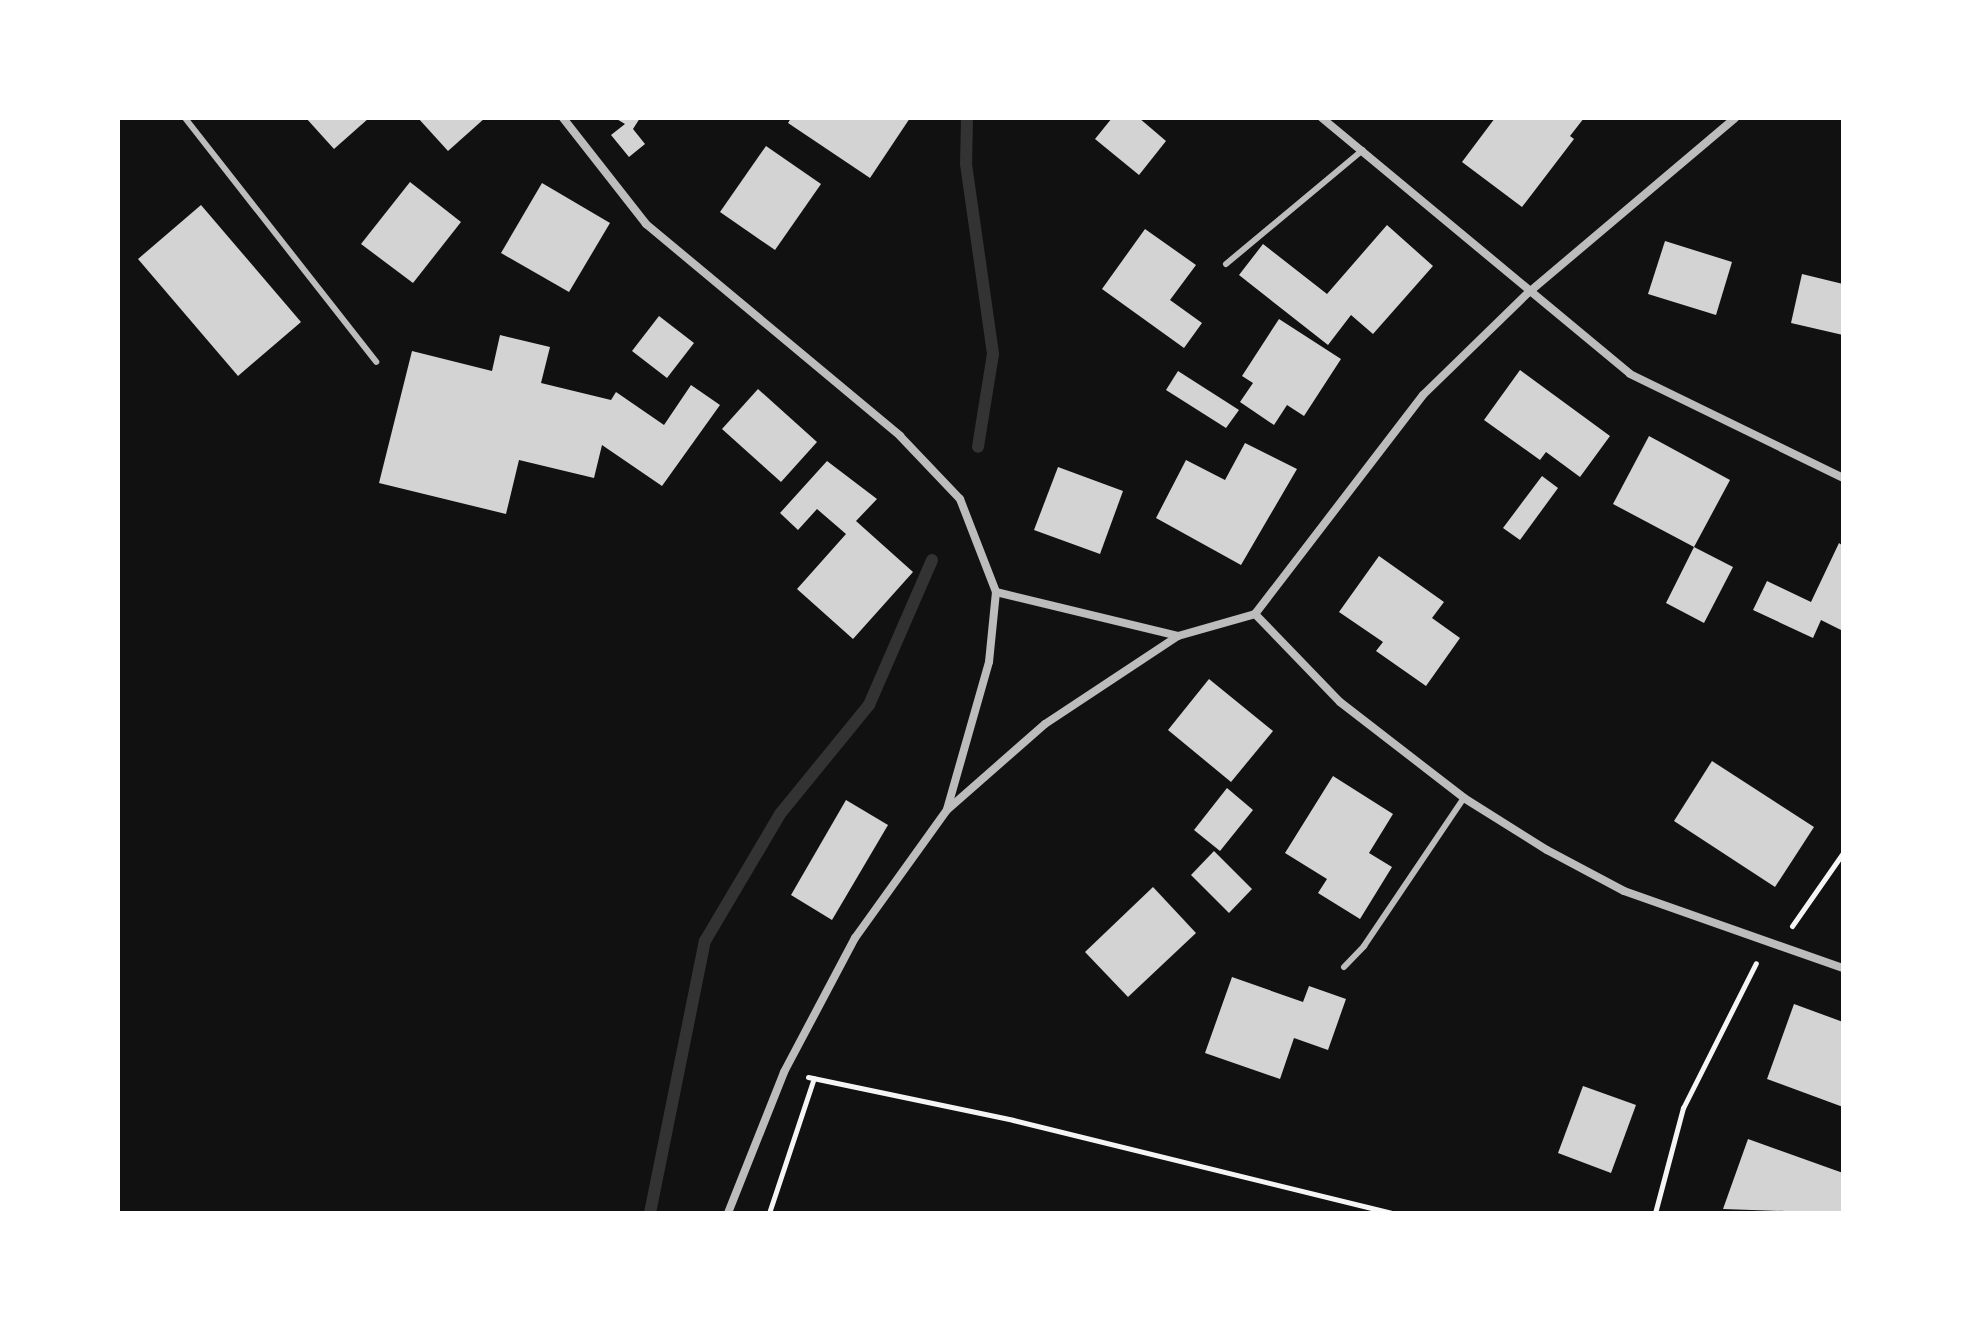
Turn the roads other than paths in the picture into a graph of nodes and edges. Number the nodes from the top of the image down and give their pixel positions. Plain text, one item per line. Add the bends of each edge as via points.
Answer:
1 (185, 118) edge
2 (563, 118) edge
3 (1322, 118) edge
4 (1735, 118) edge
5 (1363, 150) junction
6 (1226, 264) dead end
7 (1528, 293) junction
8 (376, 362) dead end
9 (1843, 478) edge
10 (996, 592) junction
11 (1255, 614) junction
12 (1178, 636) junction
13 (1464, 798) junction
14 (947, 810) junction
15 (1344, 967) dead end
16 (1843, 968) edge
17 (728, 1213) edge

1 - 8 lane
2 - 10 street via 646,224 900,436 960,499
3 - 5 street
4 - 7 street
5 - 6 lane
5 - 7 street via 1503,264
7 - 9 street via 1641,380
7 - 11 street via 1423,395
10 - 12 street
10 - 14 street via 989,662
11 - 12 street
11 - 13 street via 1340,702
12 - 14 street via 1045,724
13 - 15 lane via 1364,946
13 - 16 street via 1624,891
14 - 17 street via 855,938 784,1072

